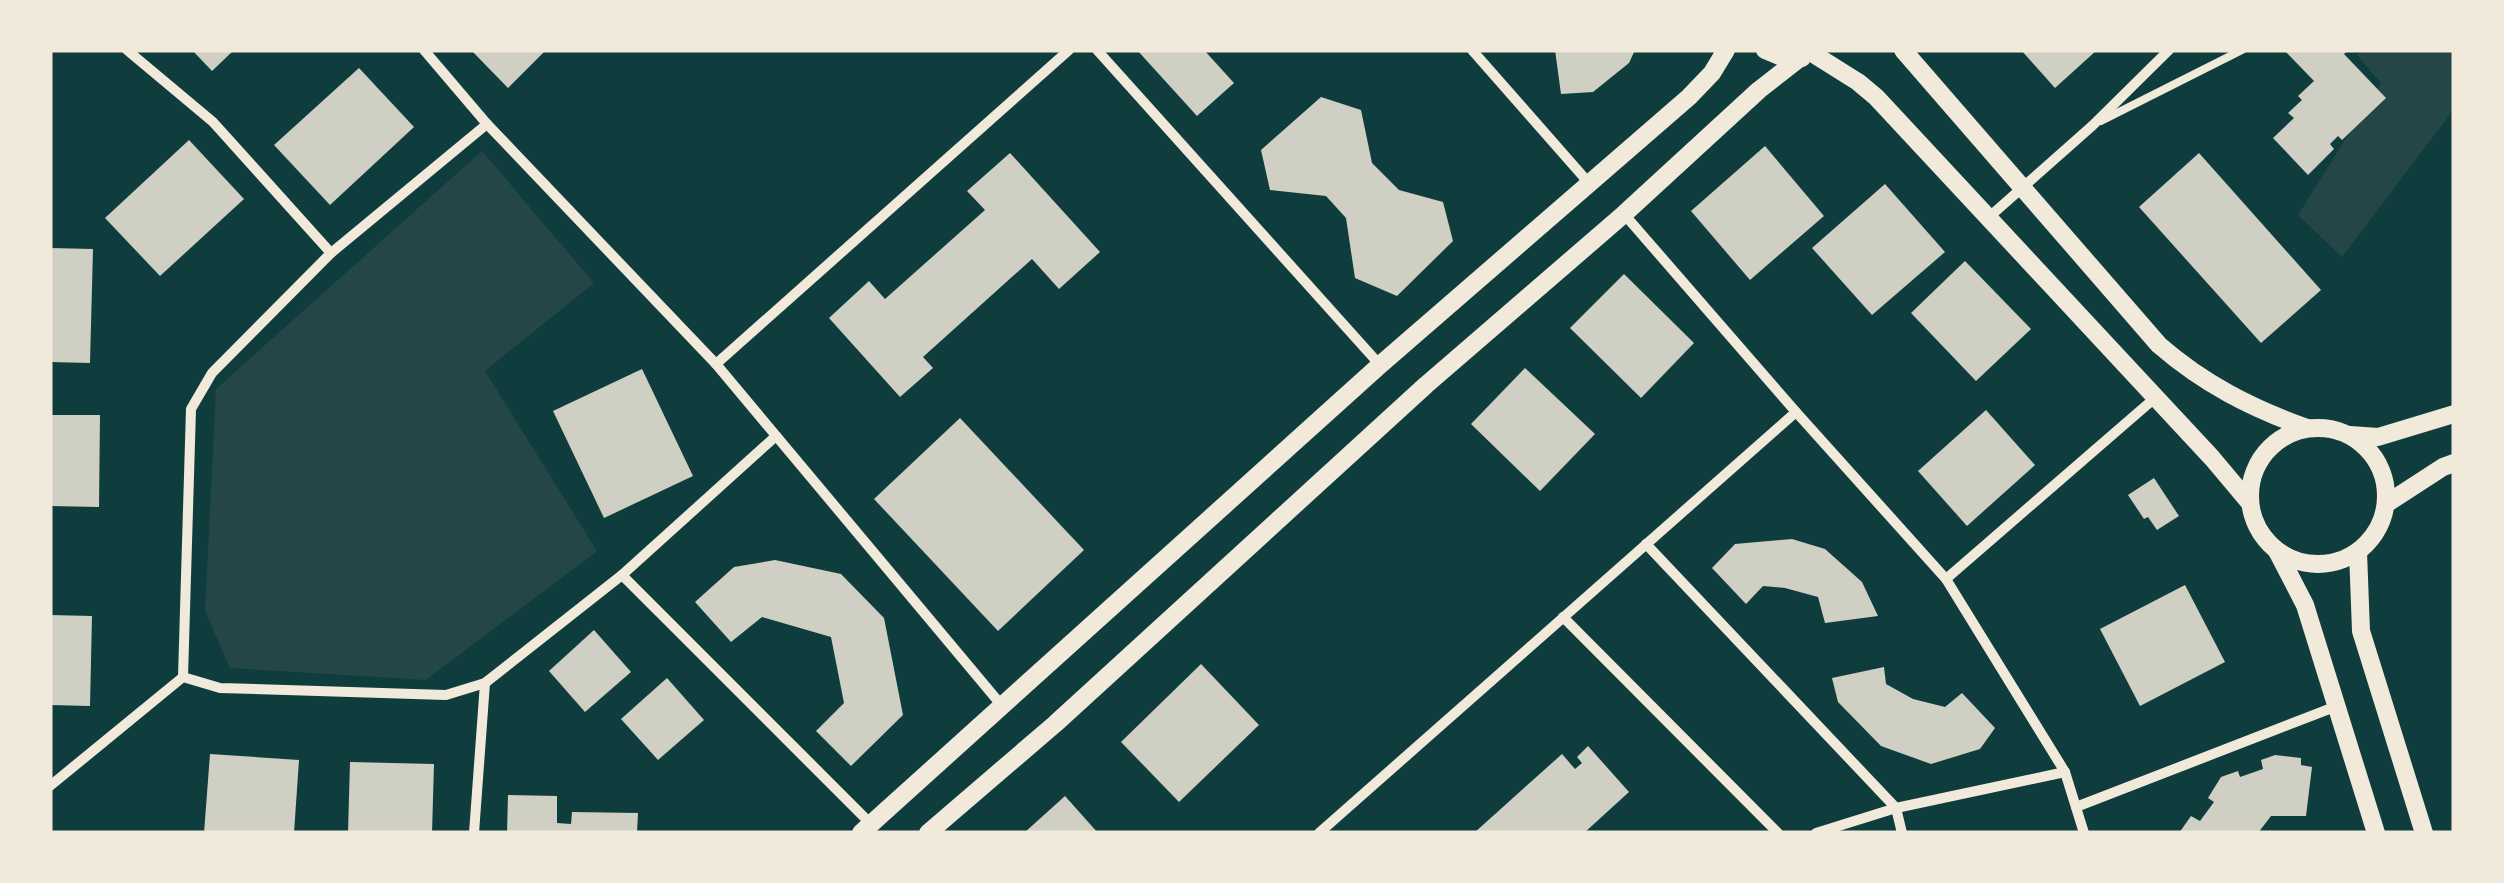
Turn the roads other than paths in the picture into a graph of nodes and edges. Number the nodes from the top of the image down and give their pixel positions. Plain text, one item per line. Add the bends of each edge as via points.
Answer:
1 (126, 50) edge
2 (424, 50) edge
3 (1068, 50) edge
4 (1097, 50) edge
5 (1472, 50) edge
6 (1726, 50) edge
7 (1765, 50) edge
8 (1903, 50) edge
9 (2169, 50) edge
10 (2242, 50) edge
11 (1813, 54) edge
12 (487, 124) junction
13 (2092, 126) junction
14 (1588, 182) junction
15 (2023, 188) junction
16 (1624, 214) junction
17 (1987, 219) junction
18 (331, 253) junction
19 (716, 364) junction
20 (1380, 365) junction
21 (2156, 397) junction
22 (1796, 412) junction
23 (2454, 414) edge
24 (2307, 428) junction
25 (2350, 435) junction
26 (776, 436) junction
27 (2454, 463) edge
28 (2249, 502) junction
29 (2386, 504) junction
30 (1646, 544) junction
31 (2276, 551) junction
32 (2358, 552) junction
33 (622, 575) junction
34 (1946, 579) junction
35 (1564, 617) junction
36 (183, 677) junction
37 (485, 683) junction
38 (2337, 706) junction
39 (1003, 708) junction
40 (2065, 772) junction
41 (50, 786) edge
42 (2076, 807) junction
43 (1896, 808) junction
44 (866, 828) edge
45 (474, 833) edge
46 (928, 833) edge
47 (1319, 833) edge
48 (1778, 833) edge
49 (1816, 833) edge
50 (1902, 833) edge
51 (2084, 833) edge
52 (2376, 833) edge
53 (2424, 833) edge

1 - 18 street via 214,122
2 - 12 street
3 - 19 street
4 - 20 street
5 - 14 street
6 - 14 street via 1689,97
7 - 11 street via 1784,58
8 - 15 street
9 - 13 street
10 - 13 lane
11 - 16 street via 1759,90
11 - 17 street via 1876,97
12 - 18 street
12 - 19 street
13 - 15 street
14 - 20 street
15 - 17 street
15 - 24 street via 2182,365 2238,400
16 - 22 street
16 - 46 street
17 - 21 street
18 - 36 street via 212,373 191,409
19 - 26 street
20 - 39 street
21 - 28 street
21 - 34 street
22 - 30 street
22 - 34 street
23 - 25 street via 2378,438
24 - 25 street
24 - 28 street via 2282,436 2263,454 2251,477
25 - 29 street via 2372,452 2384,476
26 - 33 street
26 - 39 street
27 - 29 street
28 - 31 street via 2258,530
29 - 32 street via 2377,531
30 - 35 street
30 - 43 street
31 - 32 street via 2302,563 2331,563
31 - 38 street via 2305,605
32 - 53 street via 2361,631
33 - 37 street
33 - 44 street
34 - 40 street
35 - 47 street
35 - 48 street
36 - 37 street via 220,688 446,695
36 - 41 street
37 - 45 street
38 - 42 street
38 - 52 street
39 - 44 street
40 - 42 street
40 - 43 street
42 - 51 street
43 - 49 street
43 - 50 street

